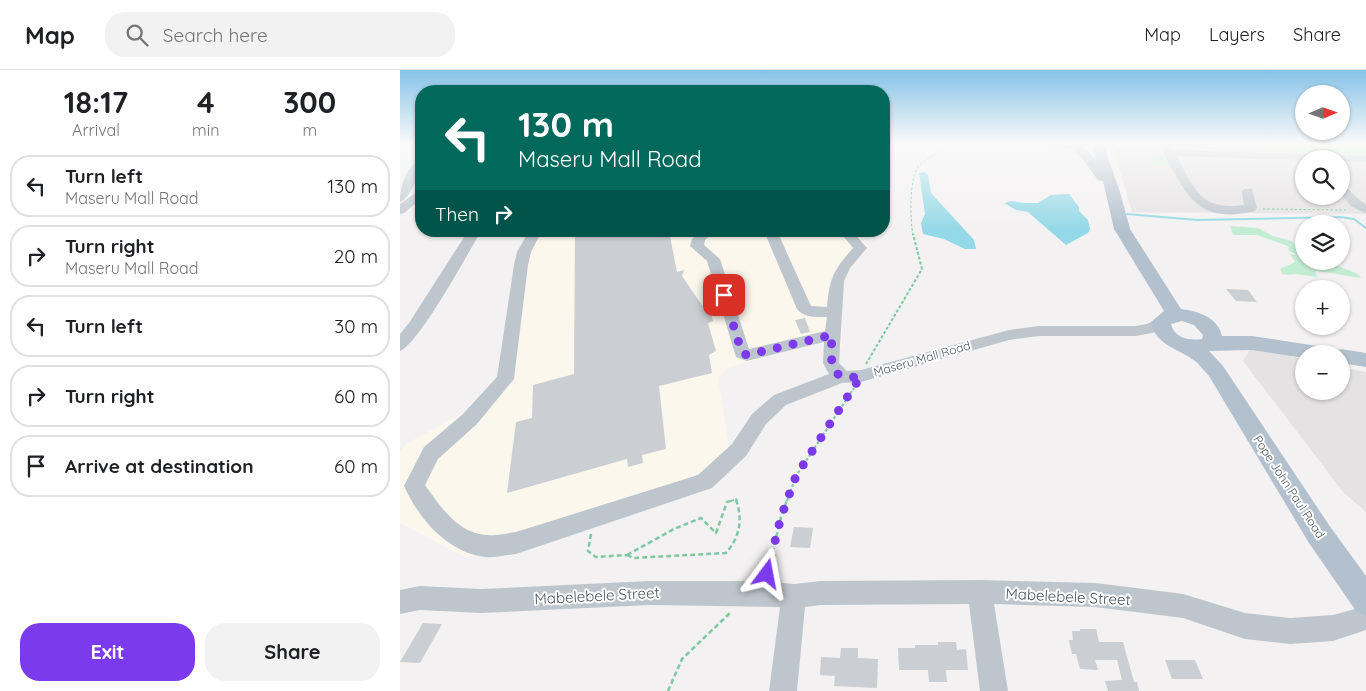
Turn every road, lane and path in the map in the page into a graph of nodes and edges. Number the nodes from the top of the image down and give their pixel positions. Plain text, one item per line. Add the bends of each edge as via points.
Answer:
1 (414, 172) edge
2 (915, 172) edge
3 (1099, 172) edge
4 (1106, 172) edge
5 (1180, 172) edge
6 (1248, 191) dead end
7 (1113, 192) junction
8 (1350, 196) edge
9 (400, 198) edge
10 (415, 198) edge
11 (1250, 208) junction
12 (1363, 208) edge
13 (400, 210) edge
14 (471, 237) edge
15 (533, 237) edge
16 (701, 237) edge
17 (773, 237) edge
18 (840, 237) edge
19 (850, 237) edge
20 (1154, 280) junction
21 (830, 312) junction
22 (1168, 318) junction
23 (1136, 331) junction
24 (1208, 334) junction
25 (832, 335) junction
26 (1179, 343) junction
27 (400, 344) edge
28 (1295, 350) edge
29 (1350, 357) edge
30 (1366, 360) edge
31 (1216, 371) junction
32 (861, 376) junction
33 (840, 377) junction
34 (595, 517) junction
35 (627, 555) junction
36 (980, 592) junction
37 (757, 593) junction
38 (794, 596) junction
39 (1366, 601) edge
40 (400, 602) edge
41 (1366, 618) edge
42 (668, 691) edge
43 (783, 691) edge
44 (994, 691) edge

1 - 9 street
2 - 32 path via 911,226 922,269 870,355
3 - 7 main road
4 - 7 main road
5 - 11 street via 1204,205 1228,210
6 - 11 street
7 - 20 main road via 1122,229
8 - 12 street
10 - 13 street
11 - 12 path
14 - 27 street via 415,327
15 - 34 street, Maseru Mall Road via 521,265 505,379 470,420 431,453 414,486 440,522 458,539 484,546 516,542
16 - 25 street via 697,246 713,259 742,353 747,355
17 - 21 street via 805,309
18 - 21 street via 848,249 828,274
19 - 21 street via 860,248 839,274
20 - 22 main road
20 - 24 main road
21 - 25 street
22 - 23 street, Maseru Mall Road via 1152,328
22 - 24 main road via 1189,316
22 - 26 main road via 1163,332
23 - 26 street, Maseru Mall Road
23 - 32 street, Maseru Mall Road via 1039,331 1009,335
24 - 26 main road via 1195,347
24 - 28 main road
24 - 31 main road, Pope John Paul Road
25 - 33 street via 831,363
26 - 31 main road, Pope John Paul Road via 1203,358
29 - 30 main road
31 - 39 main road, Pope John Paul Road via 1319,534
32 - 33 street, Maseru Mall Road via 851,379
32 - 37 path via 796,476
33 - 34 street, Maseru Mall Road via 780,400 759,419 739,450 705,482
34 - 35 path via 588,551 596,557
35 - 35 path via 701,518 716,533 727,502 736,499 740,508 740,531 734,546 726,553 633,558
36 - 38 street, Mabelebele Street
36 - 41 street, Mabelebele Street via 1094,595 1183,606 1245,626 1290,632 1333,628
36 - 44 street
37 - 38 street, Mabelebele Street
37 - 40 street, Mabelebele Street via 650,593 481,601 420,598
37 - 42 path via 682,659
38 - 43 street

